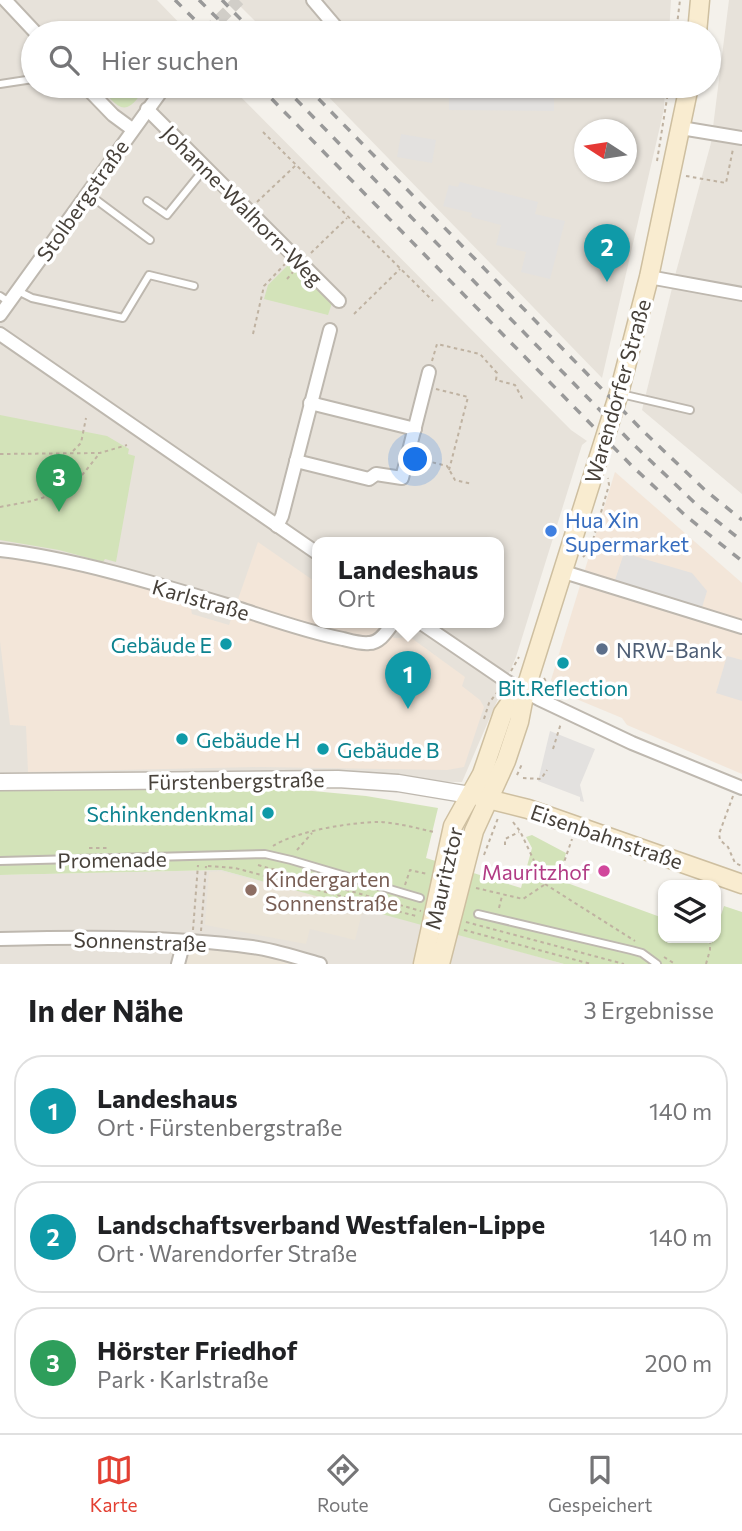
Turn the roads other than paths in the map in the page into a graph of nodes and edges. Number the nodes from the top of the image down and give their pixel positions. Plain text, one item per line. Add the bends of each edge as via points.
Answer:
1 (5, 0) edge
2 (313, 0) edge
3 (700, 0) edge
4 (25, 21) edge
5 (331, 21) edge
6 (698, 21) edge
7 (21, 81) edge
8 (0, 84) edge
9 (97, 98) edge
10 (148, 98) edge
11 (156, 98) edge
12 (687, 98) edge
13 (151, 104) junction
14 (681, 128) junction
15 (132, 129) junction
16 (738, 138) edge
17 (205, 167) junction
18 (86, 193) junction
19 (147, 201) dead end
20 (150, 240) dead end
21 (649, 277) junction
22 (194, 286) dead end
23 (18, 290) junction
24 (742, 294) edge
25 (5, 299) edge
26 (339, 301) dead end
27 (0, 315) edge
28 (330, 330) dead end
29 (0, 334) edge
30 (429, 372) road end
31 (619, 393) junction
32 (310, 403) junction
33 (690, 410) dead end
34 (415, 429) junction
35 (296, 461) junction
36 (277, 526) junction
37 (0, 550) edge
38 (312, 550) edge
39 (564, 572) junction
40 (742, 627) edge
41 (389, 628) edge
42 (428, 628) edge
43 (525, 691) junction
44 (0, 782) edge
45 (739, 787) edge
46 (470, 795) junction
47 (490, 799) junction
48 (0, 861) edge
49 (742, 884) edge
50 (420, 898) dead end
51 (478, 914) dead end
52 (0, 939) edge
53 (192, 941) junction
54 (178, 964) edge
55 (320, 964) edge
56 (423, 964) edge
57 (440, 964) edge
58 (657, 964) edge

1 - 4 street
2 - 5 street
3 - 6 main road
7 - 8 lane
9 - 15 street
10 - 13 lane
11 - 13 street, Stolbergstraße
12 - 14 main road, Warendorfer Straße
13 - 15 street, Stolbergstraße
13 - 17 street, Johanne-Walhorn-Weg
14 - 16 street
14 - 21 main road, Warendorfer Straße
15 - 18 street, Stolbergstraße
17 - 19 lane via 167,215
17 - 26 street, Johanne-Walhorn-Weg via 296,263
18 - 20 lane
18 - 23 street, Stolbergstraße
21 - 24 street
21 - 31 main road, Warendorfer Straße
22 - 23 lane via 149,275 123,318 32,298
23 - 25 street, Stolbergstraße
25 - 27 street, Stolbergstraße
28 - 32 street
29 - 36 street
30 - 34 street
31 - 33 lane
31 - 39 main road, Warendorfer Straße
32 - 34 street
32 - 35 street
34 - 35 street via 402,478 376,474 369,479
35 - 36 street
36 - 38 street
37 - 41 street, Karlstraße via 193,595 353,642 373,643
39 - 40 street
39 - 43 main road, Warendorfer Straße
42 - 43 street
43 - 45 street
43 - 46 main road, Mauritztor via 503,713
43 - 47 main road, Mauritztor via 515,735
44 - 46 street, Fürstenbergstraße via 338,779
46 - 47 main road, Eisenbahnstraße
46 - 56 main road, Mauritztor via 449,837
47 - 49 main road, Eisenbahnstraße
47 - 57 main road, Mauritztor via 470,844
48 - 50 lane, Promenade via 248,854 291,860
51 - 58 lane via 642,954
52 - 53 street, Sonnenstraße
53 - 54 street
53 - 55 street, Sonnenstraße via 253,947

